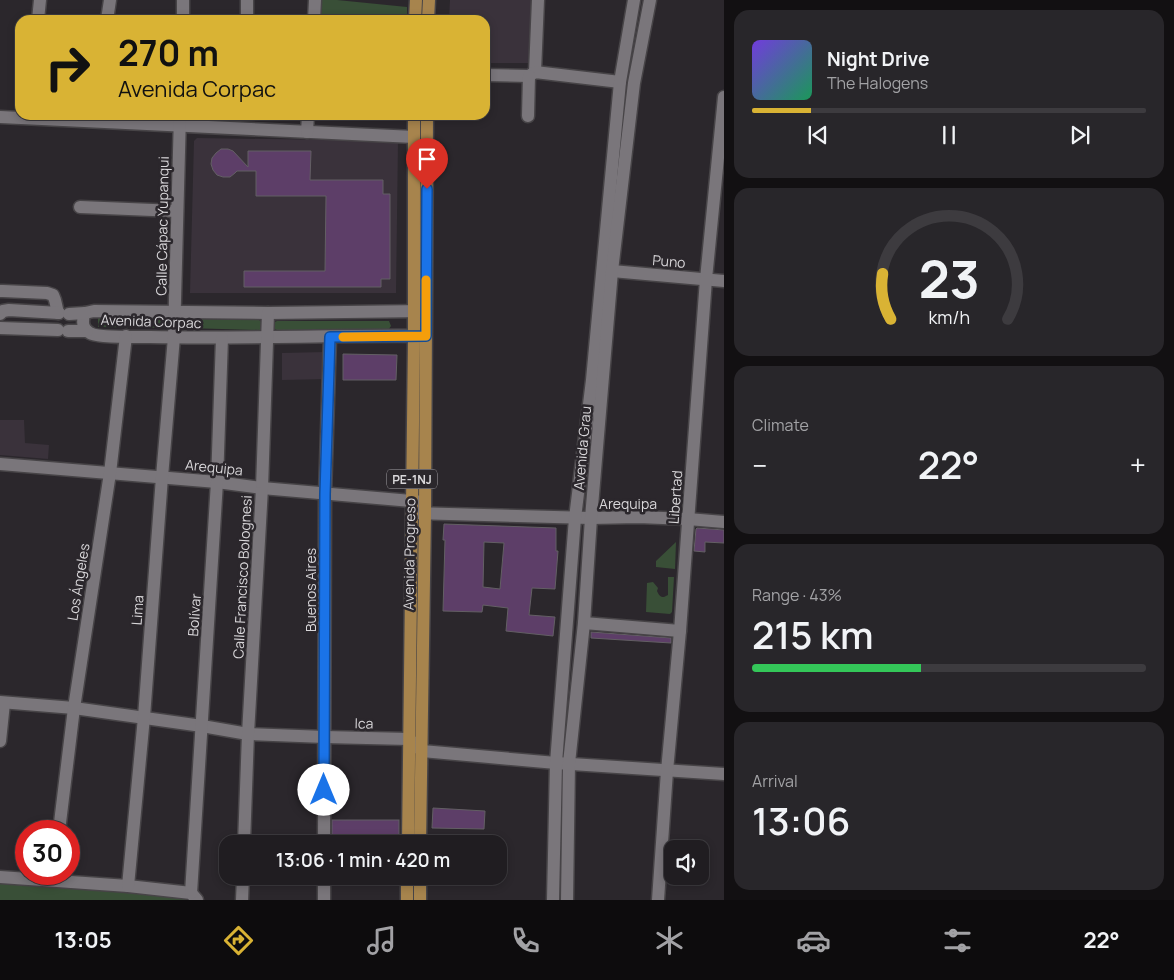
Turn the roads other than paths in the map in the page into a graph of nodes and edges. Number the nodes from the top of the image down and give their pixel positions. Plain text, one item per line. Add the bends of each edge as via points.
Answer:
1 (40, 0) edge
2 (110, 0) edge
3 (184, 0) edge
4 (248, 0) edge
5 (315, 0) edge
6 (416, 0) edge
7 (429, 0) edge
8 (538, 0) edge
9 (634, 0) edge
10 (650, 0) edge
11 (38, 15) edge
12 (108, 15) edge
13 (183, 15) edge
14 (247, 15) edge
15 (314, 15) edge
16 (416, 15) edge
17 (428, 15) edge
18 (532, 74) junction
19 (490, 75) edge
20 (620, 82) junction
21 (724, 96) edge
22 (528, 116) dead end
23 (0, 117) edge
24 (15, 117) edge
25 (180, 120) edge
26 (242, 120) edge
27 (308, 120) edge
28 (414, 120) edge
29 (427, 120) edge
30 (242, 129) junction
31 (307, 132) junction
32 (414, 137) junction
33 (80, 207) dead end
34 (177, 212) junction
35 (612, 271) junction
36 (706, 280) junction
37 (724, 281) edge
38 (0, 291) edge
39 (420, 311) junction
40 (175, 312) junction
41 (62, 313) junction
42 (85, 313) junction
43 (268, 313) junction
44 (0, 314) edge
45 (0, 328) edge
46 (87, 331) junction
47 (126, 336) junction
48 (420, 336) junction
49 (174, 337) junction
50 (267, 337) junction
51 (330, 337) junction
52 (222, 338) junction
53 (0, 464) edge
54 (110, 473) junction
55 (162, 477) junction
56 (217, 482) junction
57 (262, 488) junction
58 (325, 494) junction
59 (411, 507) junction
60 (425, 508) junction
61 (575, 518) junction
62 (591, 518) junction
63 (688, 519) junction
64 (724, 522) edge
65 (584, 623) junction
66 (680, 631) junction
67 (2, 703) edge
68 (74, 708) junction
69 (144, 718) junction
70 (202, 726) junction
71 (248, 734) junction
72 (325, 737) junction
73 (409, 739) junction
74 (0, 741) edge
75 (422, 751) junction
76 (562, 763) junction
77 (667, 770) junction
78 (724, 774) edge
79 (60, 820) edge
80 (244, 835) edge
81 (324, 835) edge
82 (408, 835) edge
83 (420, 835) edge
84 (0, 877) edge
85 (15, 877) edge
86 (80, 880) edge
87 (242, 885) edge
88 (324, 885) edge
89 (407, 885) edge
90 (420, 885) edge
91 (128, 886) junction
92 (194, 897) edge
93 (242, 900) edge
94 (324, 900) edge
95 (407, 900) edge
96 (420, 900) edge
97 (553, 900) edge
98 (568, 900) edge
99 (658, 900) edge

1 - 11 street
2 - 12 street
3 - 13 street
4 - 14 street
5 - 15 street
6 - 16 main road
7 - 17 main road
8 - 18 street
9 - 20 street, Avenida Grau
10 - 35 street, Avenida Grau via 634,83
18 - 19 street
18 - 20 street
18 - 22 street
20 - 61 street, Avenida Grau via 592,380
21 - 36 street, Libertad
23 - 24 street
25 - 30 street
25 - 34 street, Calle Cápac Yupanqui
26 - 30 street
27 - 31 street
28 - 32 main road, Avenida Progreso / PE-1NJ
29 - 39 main road, Avenida Progreso / PE-1NJ
30 - 31 street
31 - 32 street
32 - 39 main road, Avenida Progreso / PE-1NJ
33 - 34 street
34 - 40 street, Calle Cápac Yupanqui
35 - 36 street, Puno
35 - 62 street, Avenida Grau
36 - 37 street, Puno
36 - 63 street, Libertad
38 - 41 street via 53,295
39 - 43 street, Avenida Corpac
39 - 48 main road, Avenida Progreso / PE-1NJ
40 - 42 street, Avenida Corpac
40 - 43 street, Avenida Corpac
40 - 49 street, Calle Cápac Yupanqui
41 - 42 street
41 - 44 street via 9,310
42 - 46 street, Avenida Corpac via 83,322
43 - 50 street, Calle Francisco Bolognesi
45 - 46 street
46 - 47 street, Avenida Corpac via 94,335
47 - 49 street, Avenida Corpac
47 - 54 street, Los Ángeles
48 - 51 street, Avenida Corpac
48 - 59 main road, Avenida Progreso / PE-1NJ
48 - 60 main road, Avenida Progreso / PE-1NJ
49 - 52 street, Avenida Corpac
49 - 55 street, Lima
50 - 51 street, Avenida Corpac
50 - 52 street, Avenida Corpac
50 - 57 street, Calle Francisco Bolognesi
51 - 58 street, Buenos Aires
52 - 56 street, Bolívar
53 - 54 street, Arequipa
54 - 55 street, Arequipa
54 - 68 street, Los Ángeles
55 - 56 street, Arequipa
55 - 69 street, Lima
56 - 57 street, Arequipa
56 - 70 street, Bolívar
57 - 58 street, Arequipa
57 - 71 street, Calle Francisco Bolognesi
58 - 59 street, Arequipa
58 - 72 street, Buenos Aires
59 - 60 street, Arequipa
59 - 73 main road, Avenida Progreso / PE-1NJ
60 - 61 street, Arequipa
60 - 75 main road, Avenida Progreso / PE-1NJ
61 - 62 street, Arequipa
61 - 76 street, Avenida Grau
62 - 63 street, Arequipa
62 - 65 street, Avenida Grau
63 - 64 street, Arequipa
63 - 66 street, Libertad
65 - 66 street
65 - 76 street, Avenida Grau
66 - 77 street, Libertad
67 - 68 street, Ica
67 - 74 street
68 - 69 street, Ica
68 - 79 street, Los Ángeles
69 - 70 street, Ica
69 - 91 street, Lima
70 - 71 street, Ica
70 - 92 street, Bolívar
71 - 72 street, Ica
71 - 80 street, Calle Francisco Bolognesi
72 - 73 street, Ica
72 - 81 street, Buenos Aires
73 - 75 street
73 - 82 main road, Avenida Progreso / PE-1NJ
75 - 76 street
75 - 83 main road, Avenida Progreso / PE-1NJ
76 - 77 street
76 - 97 street, Avenida Grau
76 - 98 street, Avenida Grau
77 - 78 street
77 - 99 street, Libertad
84 - 85 street
86 - 91 street
87 - 93 street
88 - 94 street
89 - 95 main road
90 - 96 main road
91 - 92 street

